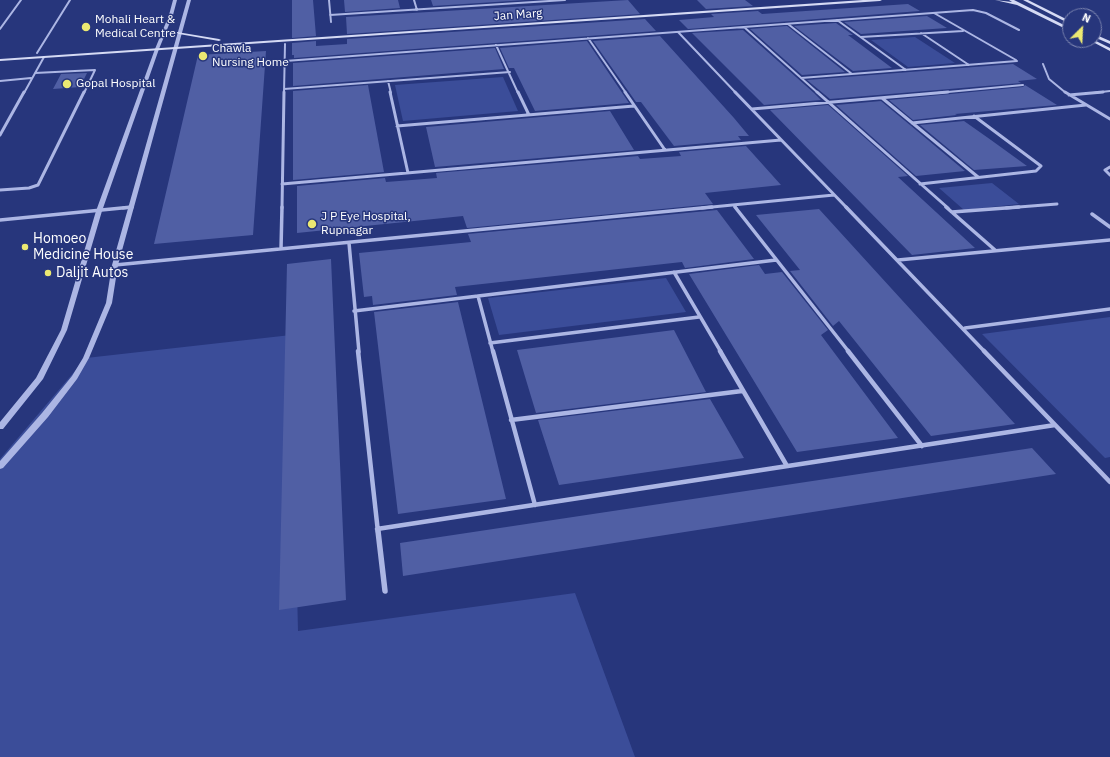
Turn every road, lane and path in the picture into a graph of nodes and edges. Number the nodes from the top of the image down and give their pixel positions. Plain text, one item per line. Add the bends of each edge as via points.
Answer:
1 (21, 0) edge
2 (70, 0) edge
3 (175, 0) edge
4 (189, 0) edge
5 (329, 0) edge
6 (414, 0) edge
7 (565, 0) edge
8 (816, 0) edge
9 (880, 0) edge
10 (997, 0) edge
11 (1012, 0) edge
12 (1024, 0) edge
13 (1038, 0) edge
14 (1022, 5) junction
15 (1038, 7) junction
16 (417, 10) junction
17 (934, 13) junction
18 (330, 15) junction
19 (1062, 19) edge
20 (837, 20) junction
21 (331, 22) dead end
22 (788, 24) junction
23 (1062, 26) edge
24 (744, 27) junction
25 (0, 29) edge
26 (963, 30) junction
27 (1019, 30) dead end
28 (678, 32) junction
29 (179, 33) junction
30 (921, 33) junction
31 (861, 37) junction
32 (588, 38) junction
33 (219, 40) junction
34 (285, 44) dead end
35 (496, 45) junction
36 (176, 46) junction
37 (158, 47) junction
38 (37, 53) junction
39 (0, 55) edge
40 (44, 57) junction
41 (0, 60) edge
42 (285, 61) junction
43 (1042, 64) dead end
44 (969, 65) junction
45 (906, 70) junction
46 (510, 72) junction
47 (35, 73) junction
48 (853, 74) junction
49 (31, 78) junction
50 (801, 78) junction
51 (0, 81) edge
52 (388, 81) junction
53 (1023, 85) dead end
54 (284, 88) junction
55 (1110, 91) edge
56 (1069, 94) junction
57 (882, 98) junction
58 (829, 102) junction
59 (1086, 105) junction
60 (634, 106) junction
61 (752, 109) junction
62 (529, 115) junction
63 (974, 116) junction
64 (1110, 119) edge
65 (912, 122) junction
66 (397, 126) junction
67 (0, 135) edge
68 (781, 140) junction
69 (664, 150) junction
70 (1110, 167) edge
71 (408, 173) junction
72 (1110, 175) edge
73 (978, 177) junction
74 (282, 184) junction
75 (920, 184) junction
76 (0, 190) edge
77 (834, 195) junction
78 (1056, 204) dead end
79 (734, 205) junction
80 (132, 208) junction
81 (100, 211) junction
82 (952, 212) junction
83 (1092, 214) dead end
84 (0, 220) edge
85 (1110, 227) edge
86 (1110, 240) edge
87 (349, 243) junction
88 (281, 249) junction
89 (995, 250) junction
90 (776, 260) junction
91 (898, 260) junction
92 (115, 265) junction
93 (674, 272) junction
94 (478, 296) junction
95 (1110, 309) edge
96 (354, 311) junction
97 (699, 317) junction
98 (964, 328) junction
99 (490, 343) junction
100 (742, 391) junction
101 (511, 420) junction
102 (1055, 425) junction
103 (0, 427) edge
104 (922, 446) junction
105 (1, 464) edge
106 (787, 466) junction
107 (1110, 482) edge
108 (535, 505) junction
109 (378, 529) junction
110 (385, 591) dead end

1 - 25 street
2 - 38 street
3 - 37 street
4 - 29 street
5 - 18 street
6 - 16 street
7 - 16 street
8 - 33 main road
9 - 36 main road, Jan Marg
10 - 14 main road
11 - 14 main road
12 - 15 main road
13 - 15 main road
14 - 23 main road
15 - 19 main road
16 - 18 street
17 - 20 street
17 - 26 street
17 - 27 street via 982,11
18 - 21 street
20 - 22 street
20 - 31 street
22 - 24 street
22 - 48 street
24 - 28 street
24 - 50 street
26 - 30 street
26 - 44 street via 1017,61
28 - 32 street
28 - 61 street
29 - 33 main road
29 - 36 street
30 - 31 street
30 - 44 street
31 - 45 street
32 - 35 street
32 - 60 street
33 - 36 main road
34 - 42 street
35 - 42 street
35 - 46 street
36 - 37 main road, Jan Marg
36 - 80 street
37 - 38 main road
37 - 40 main road
37 - 81 street
38 - 39 main road
40 - 41 main road
40 - 47 street
42 - 54 street
43 - 56 street via 1049,79
44 - 45 street
45 - 48 street
46 - 52 street
46 - 62 street
47 - 49 street
47 - 76 street via 96,70 38,185
48 - 50 street
49 - 51 street
49 - 67 street
50 - 58 street
52 - 54 street
52 - 66 street
53 - 57 street
54 - 74 street
55 - 56 street
56 - 59 street
57 - 58 street
57 - 65 street
58 - 61 street
58 - 75 street
59 - 63 street
59 - 64 street
60 - 62 street
60 - 69 street
61 - 68 street
62 - 66 street
63 - 65 street
63 - 73 street via 1041,166 1036,171
65 - 73 street
66 - 71 street
68 - 69 street
68 - 77 street
69 - 71 street
70 - 72 street via 1105,170
71 - 74 street
73 - 75 street
74 - 88 street
75 - 82 street
77 - 79 street
77 - 91 street
78 - 82 street
79 - 87 street
79 - 90 street
80 - 81 street
80 - 92 street
81 - 84 street
81 - 103 street via 64,330 51,357 21,403
82 - 89 street
83 - 85 street
86 - 89 street
87 - 88 street
87 - 96 street
88 - 92 street
89 - 91 street
90 - 93 street
90 - 104 street
91 - 98 street
92 - 105 street via 109,303 86,358 75,377 49,410
93 - 94 street
93 - 97 street
94 - 96 street
94 - 99 street
95 - 98 street
96 - 109 street
97 - 99 street
97 - 100 street
98 - 102 street
99 - 101 street
100 - 101 street
100 - 106 street
101 - 108 street
102 - 104 street
102 - 107 street
104 - 106 street
106 - 108 street
108 - 109 street
109 - 110 street

